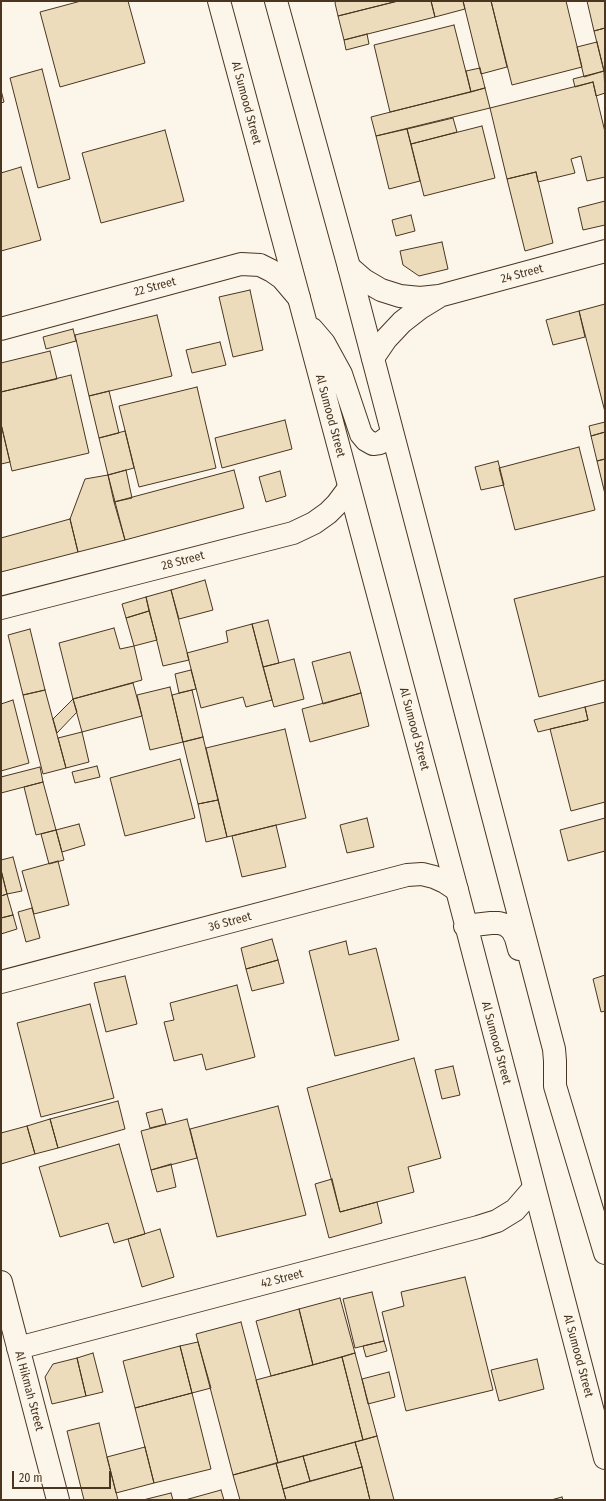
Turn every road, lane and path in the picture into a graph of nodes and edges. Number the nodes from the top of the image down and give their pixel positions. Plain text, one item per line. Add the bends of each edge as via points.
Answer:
1 (219, 1) edge
2 (282, 6) edge
3 (605, 251) edge
4 (349, 267) junction
5 (439, 296) junction
6 (299, 298) junction
7 (306, 322) junction
8 (1, 329) edge
9 (373, 358) junction
10 (392, 431) junction
11 (349, 488) junction
12 (1, 608) edge
13 (457, 890) junction
14 (465, 926) junction
15 (1, 982) edge
16 (555, 1086) junction
17 (534, 1188) junction
18 (605, 1253) edge
19 (1, 1282) edge
20 (18, 1348) junction
21 (605, 1458) edge
22 (58, 1500) edge

1 - 6 street, Al Sumood Street
2 - 4 street
3 - 5 street, 24 Street
4 - 5 street, 24 Street via 381,290 400,296
4 - 9 street
5 - 9 street, 24 Street via 402,322
6 - 7 street, Al Sumood Street
6 - 8 street, 22 Street via 282,278 272,271 260,265 241,264
7 - 10 street via 324,343 341,374 361,434 373,444 380,443
7 - 11 street, Al Sumood Street
9 - 10 street
10 - 16 street via 554,1049
11 - 12 street, 28 Street via 328,513 293,533
11 - 13 street, Al Sumood Street
13 - 14 street, Al Sumood Street
13 - 15 street, 36 Street via 434,877 422,874 407,875
14 - 16 street via 499,923 512,930
14 - 17 street, Al Sumood Street
16 - 18 street
17 - 20 street, 42 Street via 515,1210 496,1221 478,1227
17 - 21 street, Al Sumood Street
19 - 20 street, Al Hikmah Street
20 - 22 street, Al Hikmah Street

